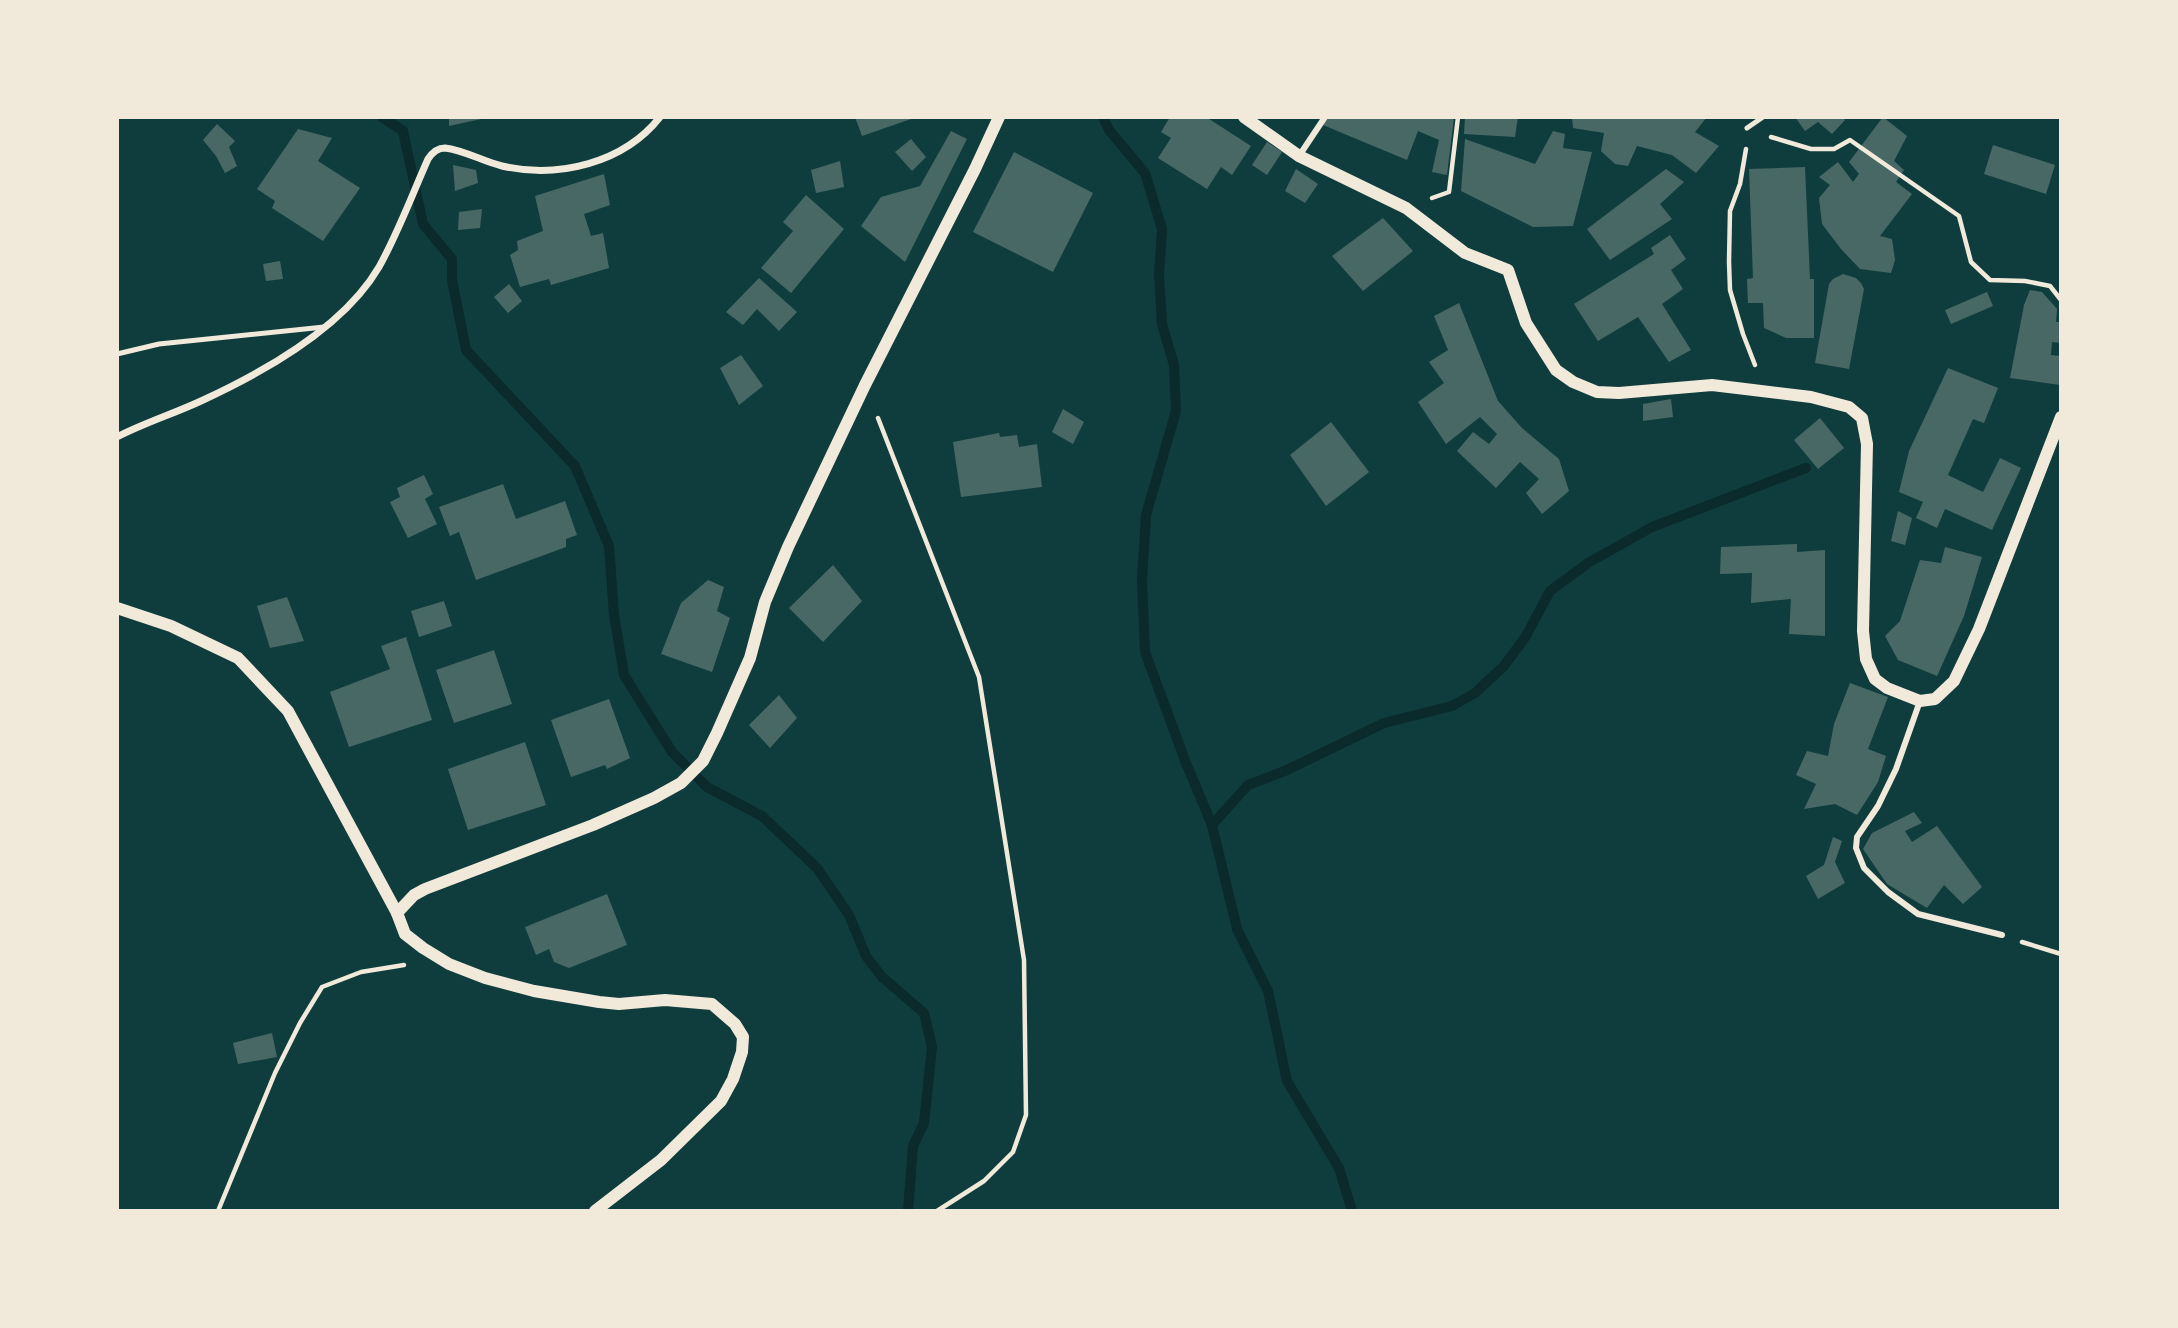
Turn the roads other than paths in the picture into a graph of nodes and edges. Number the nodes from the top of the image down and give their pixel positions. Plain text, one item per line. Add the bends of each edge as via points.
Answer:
1 (660, 117) edge
2 (999, 117) edge
3 (1244, 117) edge
4 (1325, 117) edge
5 (1763, 117) edge
6 (1747, 128) road end
7 (1299, 156) junction
8 (324, 327) junction
9 (117, 354) edge
10 (2061, 416) edge
11 (117, 437) edge
12 (117, 608) edge
13 (1920, 701) junction
14 (397, 913) junction
15 (2002, 935) road end
16 (595, 1211) edge

1 - 8 street via 625,148 593,163 559,169 529,170 445,148 435,151 378,269
2 - 14 street via 788,547 765,602 750,658 703,761 681,783 654,798 425,890
3 - 7 street
4 - 7 street
5 - 6 lane
7 - 13 street via 1406,208 1465,253 1508,270 1526,323 1556,370 1573,382 1597,392 1619,393 1712,385 1773,391 1849,407 1862,418 1868,463 1866,659 1875,678 1887,688
8 - 9 lane via 159,344
8 - 11 street via 277,363
10 - 13 street via 1965,662 1936,699
12 - 14 street via 171,626 238,658 288,711
13 - 15 street via 1896,769 1857,837 1856,848 1864,868 1918,914
14 - 16 street via 405,934 423,948 485,978 619,1004 665,1000 712,1004 736,1024 743,1037 742,1052 721,1101 661,1160

